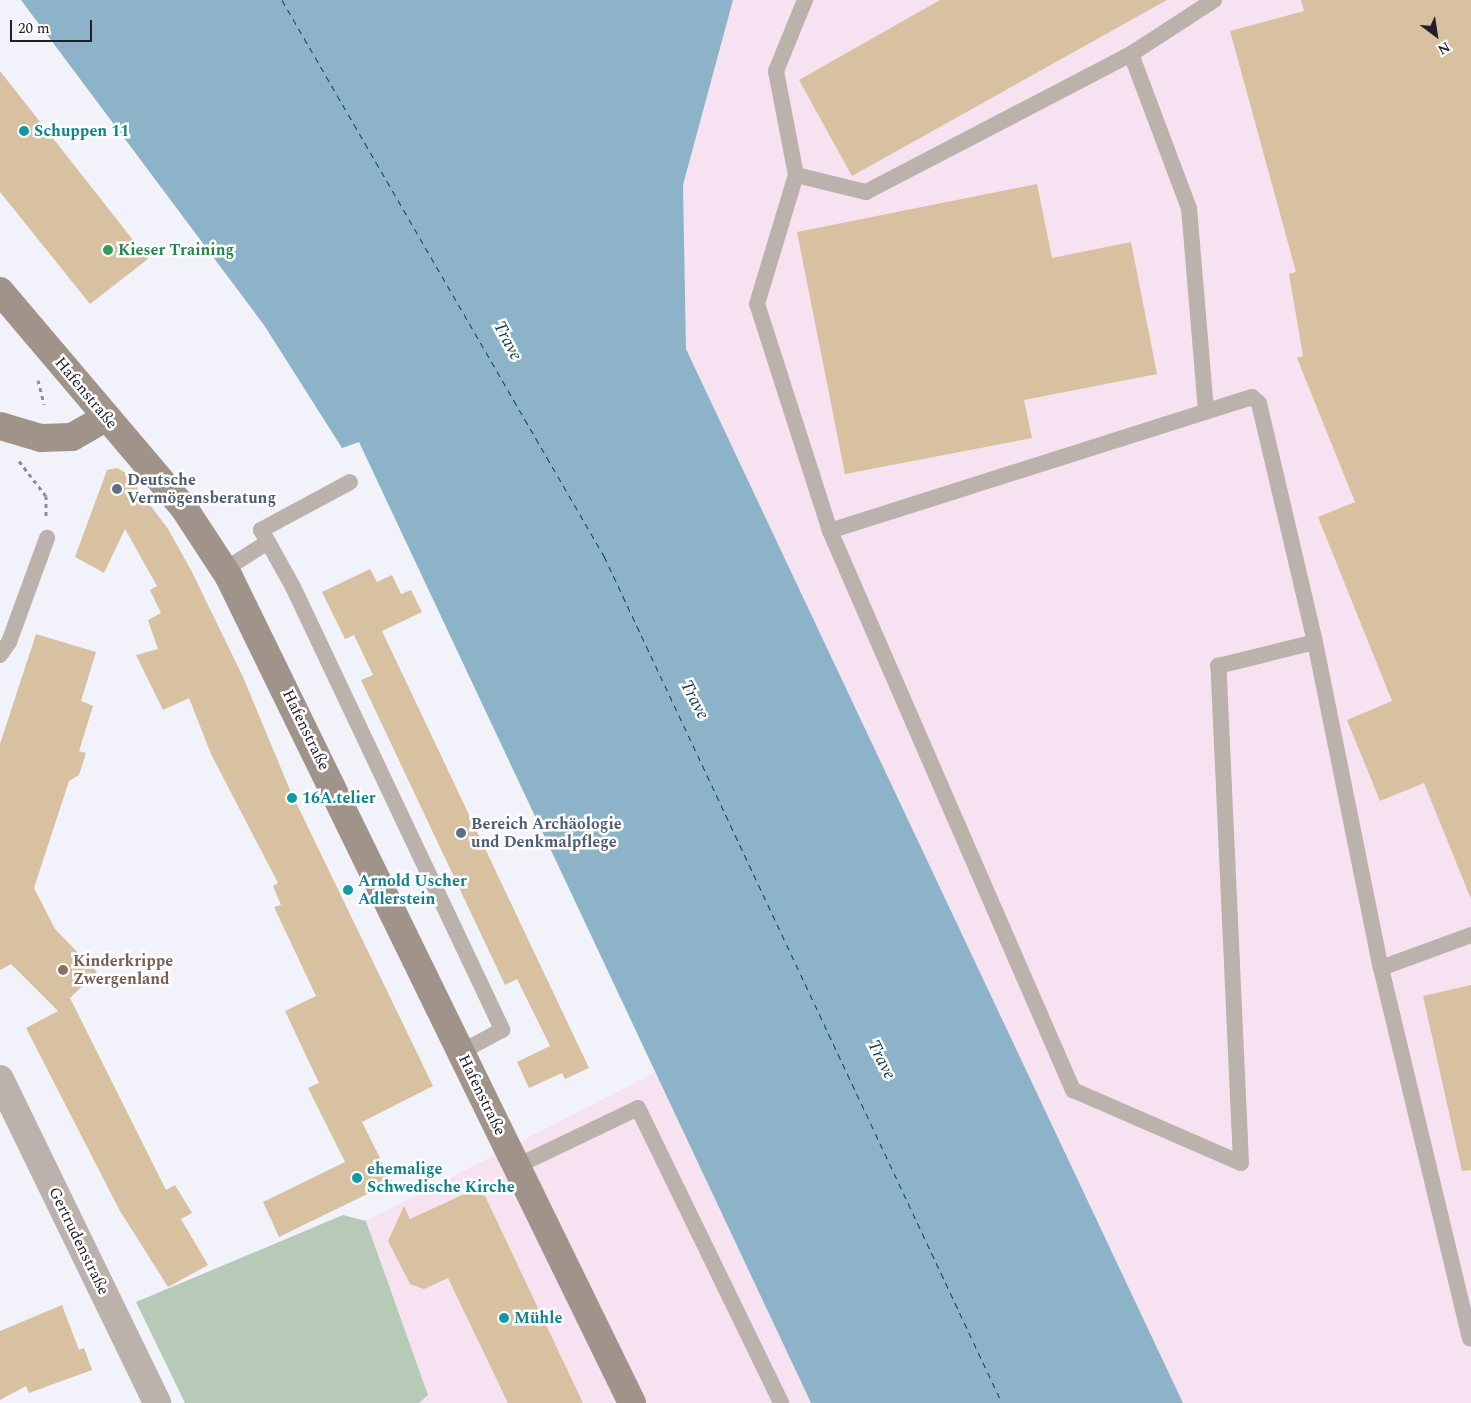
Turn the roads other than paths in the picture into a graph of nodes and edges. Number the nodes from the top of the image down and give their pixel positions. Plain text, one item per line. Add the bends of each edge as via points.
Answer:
1 (805, 0) edge
2 (1214, 0) edge
3 (1131, 54) junction
4 (796, 175) junction
5 (0, 291) edge
6 (1206, 410) junction
7 (107, 417) junction
8 (0, 426) edge
9 (350, 482) dead end
10 (830, 532) junction
11 (47, 538) road end
12 (268, 542) junction
13 (224, 570) junction
14 (1315, 642) junction
15 (0, 655) edge
16 (1471, 934) edge
17 (1380, 968) junction
18 (461, 1052) junction
19 (1, 1082) edge
20 (517, 1166) junction
21 (1470, 1338) edge
22 (157, 1403) edge
23 (632, 1403) edge
24 (781, 1403) edge

1 - 4 lane via 776,70
2 - 3 lane
3 - 4 lane via 866,192
3 - 6 lane via 1189,208
4 - 10 lane via 757,304
5 - 7 main road, Hafenstraße
6 - 10 lane
6 - 14 lane via 1252,397 1259,403
7 - 8 main road via 72,437 40,438
7 - 13 main road, Hafenstraße via 184,508
9 - 12 lane via 261,530
10 - 14 lane via 1073,1090 1241,1163 1218,666
11 - 15 lane via 9,642
12 - 13 lane
12 - 18 lane via 293,587 502,1030
13 - 18 main road, Hafenstraße
14 - 17 lane
16 - 17 lane
17 - 21 lane
18 - 20 main road, Hafenstraße
19 - 22 street, Gertrudenstraße
20 - 23 main road, Hafenstraße
20 - 24 lane via 638,1108

